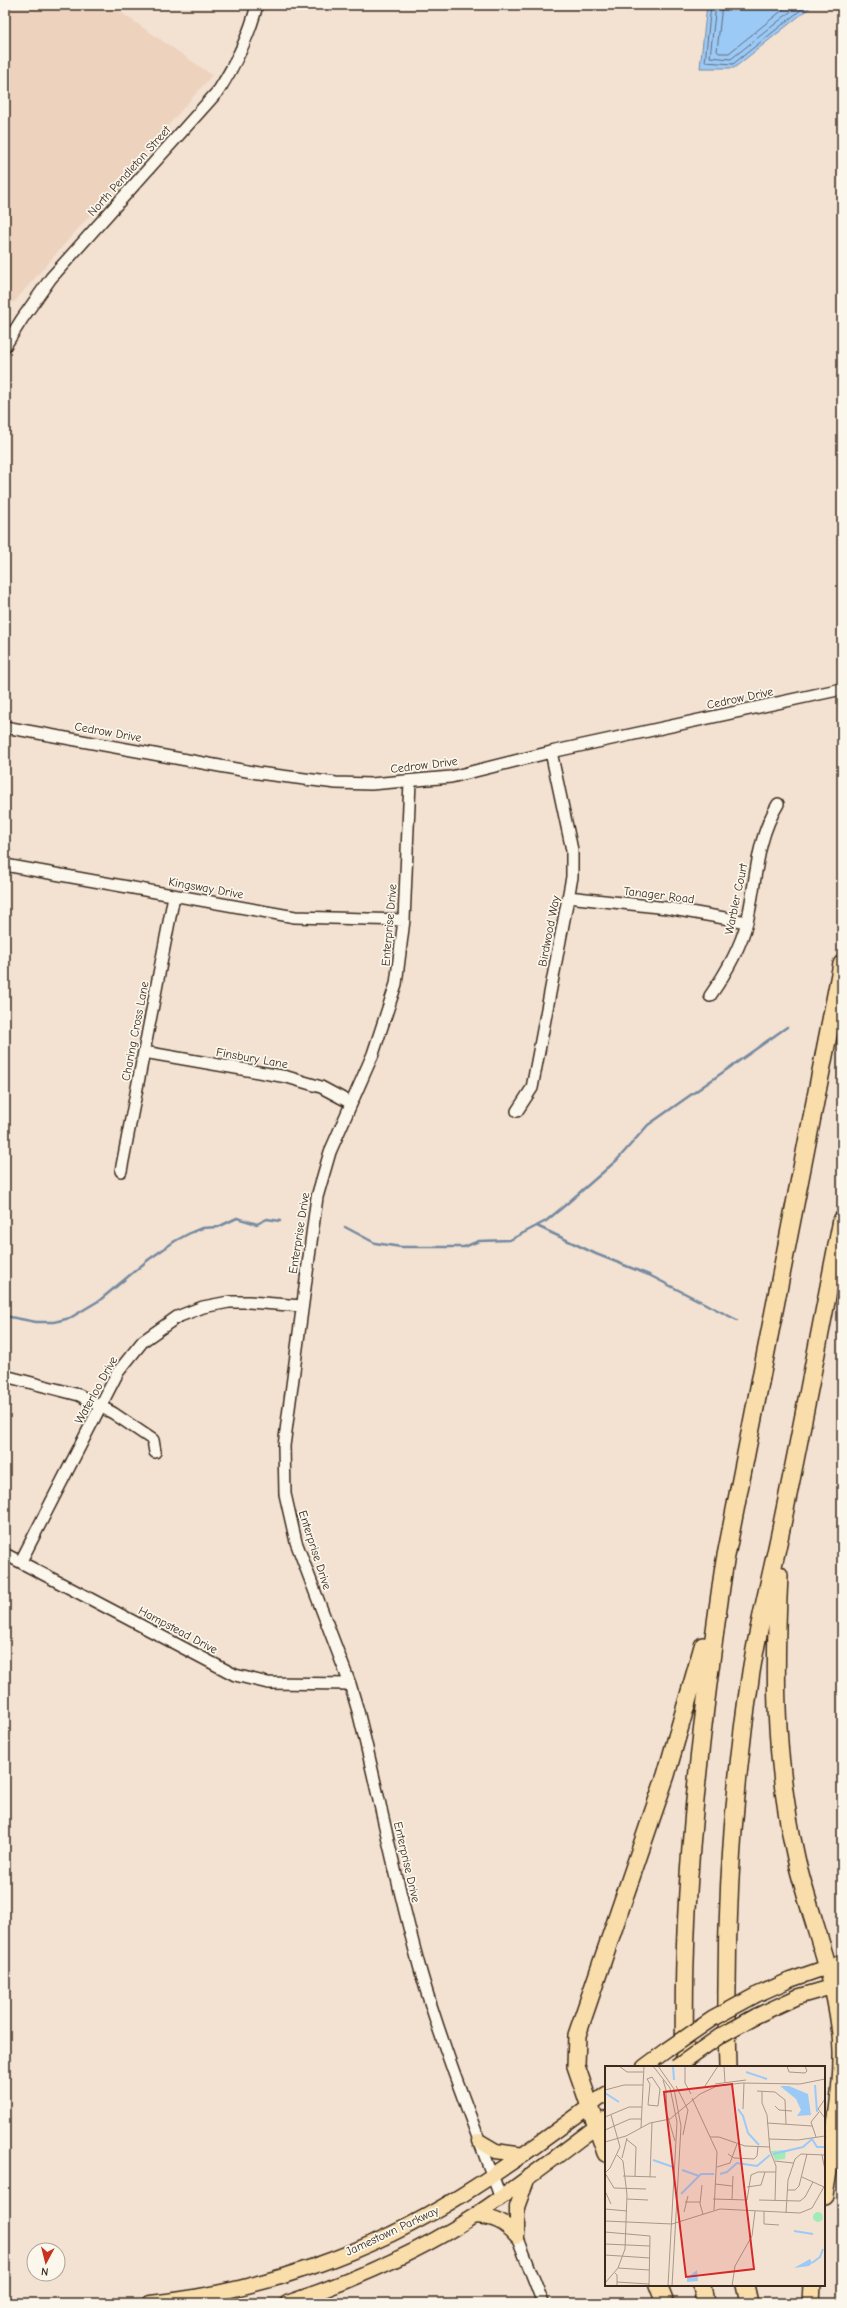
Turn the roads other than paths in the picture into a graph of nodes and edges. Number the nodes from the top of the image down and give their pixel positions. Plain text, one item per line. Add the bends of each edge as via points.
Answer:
1 (257, 5) edge
2 (5, 346) edge
3 (842, 689) edge
4 (5, 727) edge
5 (551, 752) junction
6 (410, 782) junction
7 (778, 804) dead end
8 (5, 865) edge
9 (174, 896) junction
10 (568, 897) junction
11 (404, 920) junction
12 (747, 922) junction
13 (842, 964) edge
14 (710, 996) dead end
15 (144, 1052) junction
16 (351, 1103) junction
17 (517, 1111) dead end
18 (121, 1171) dead end
19 (842, 1220) edge
20 (302, 1306) junction
21 (5, 1376) edge
22 (101, 1407) junction
23 (155, 1452) dead end
24 (782, 1527) junction
25 (5, 1554) edge
26 (21, 1562) junction
27 (724, 1566) junction
28 (350, 1684) junction
29 (835, 1964) edge
30 (837, 1985) edge
31 (649, 2063) edge
32 (677, 2066) edge
33 (685, 2066) edge
34 (728, 2066) edge
35 (605, 2095) edge
36 (590, 2106) junction
37 (601, 2123) edge
38 (479, 2141) junction
39 (605, 2147) edge
40 (524, 2155) junction
41 (492, 2176) junction
42 (528, 2178) junction
43 (825, 2188) edge
44 (500, 2196) junction
45 (474, 2216) junction
46 (517, 2236) junction
47 (658, 2286) edge
48 (702, 2286) edge
49 (745, 2286) edge
50 (812, 2286) edge
51 (150, 2303) edge
52 (287, 2303) edge
53 (543, 2303) edge
54 (665, 2303) edge
55 (705, 2303) edge
56 (749, 2303) edge
57 (811, 2303) edge

1 - 2 street, North Pendleton Street via 238,60 219,90 51,278
3 - 5 street, Cedrow Drive
4 - 6 street, Cedrow Drive via 303,780 372,784
5 - 6 street, Cedrow Drive via 451,777
5 - 10 street, Birdwood Way via 572,850
6 - 11 street, Enterprise Drive
7 - 12 street, Warbler Court via 762,835
8 - 9 street, Kingsway Drive
9 - 11 street, Kingsway Drive via 295,917
9 - 15 street, Charing Cross Lane
10 - 12 street, Tanager Road via 674,909
10 - 17 street, Birdwood Way via 532,1088
11 - 16 street, Enterprise Drive via 399,964 389,1010
12 - 14 street, Warbler Court via 731,963
13 - 27 highway
15 - 16 street, Finsbury Lane via 287,1077 321,1087
15 - 18 street, Charing Cross Lane
16 - 20 street, Enterprise Drive via 330,1152 317,1197
19 - 24 highway
20 - 22 street, Waterloo Drive via 229,1302 203,1307 177,1317 154,1332 133,1352 118,1372
20 - 28 street, Enterprise Drive via 284,1446 285,1494 296,1542
21 - 22 street via 79,1395
22 - 23 street via 153,1440
22 - 26 street, Waterloo Drive
24 - 29 highway via 775,1668 779,1756 787,1812 809,1907
24 - 34 highway via 754,1657 739,1768 729,1915
25 - 26 street, Hampstead Drive
26 - 28 street, Hampstead Drive via 234,1675 268,1683
27 - 33 highway via 702,1714 692,1813 686,1913
27 - 36 highway via 676,1744 577,2036 576,2066
28 - 38 street, Enterprise Drive via 420,1970 441,2038
29 - 30 highway
29 - 31 main road, bridge via 756,1995 712,2019
30 - 32 main road, bridge via 797,1997 756,2016 720,2036
30 - 43 highway via 841,2068
35 - 36 main road, Jamestown Parkway
36 - 37 highway
36 - 40 main road, Jamestown Parkway
37 - 39 highway
37 - 42 main road, Jamestown Parkway
38 - 40 main road via 496,2151
38 - 41 street, Enterprise Drive
40 - 41 main road, Jamestown Parkway
41 - 44 street, Enterprise Drive
41 - 51 main road, Jamestown Parkway via 424,2217 344,2254 251,2284
42 - 44 main road, Jamestown Parkway
42 - 46 main road via 517,2207
44 - 45 main road, Jamestown Parkway
45 - 46 main road via 498,2220
45 - 52 main road, Jamestown Parkway via 379,2267
46 - 53 street
47 - 54 highway
48 - 55 highway
49 - 56 highway
50 - 57 highway

